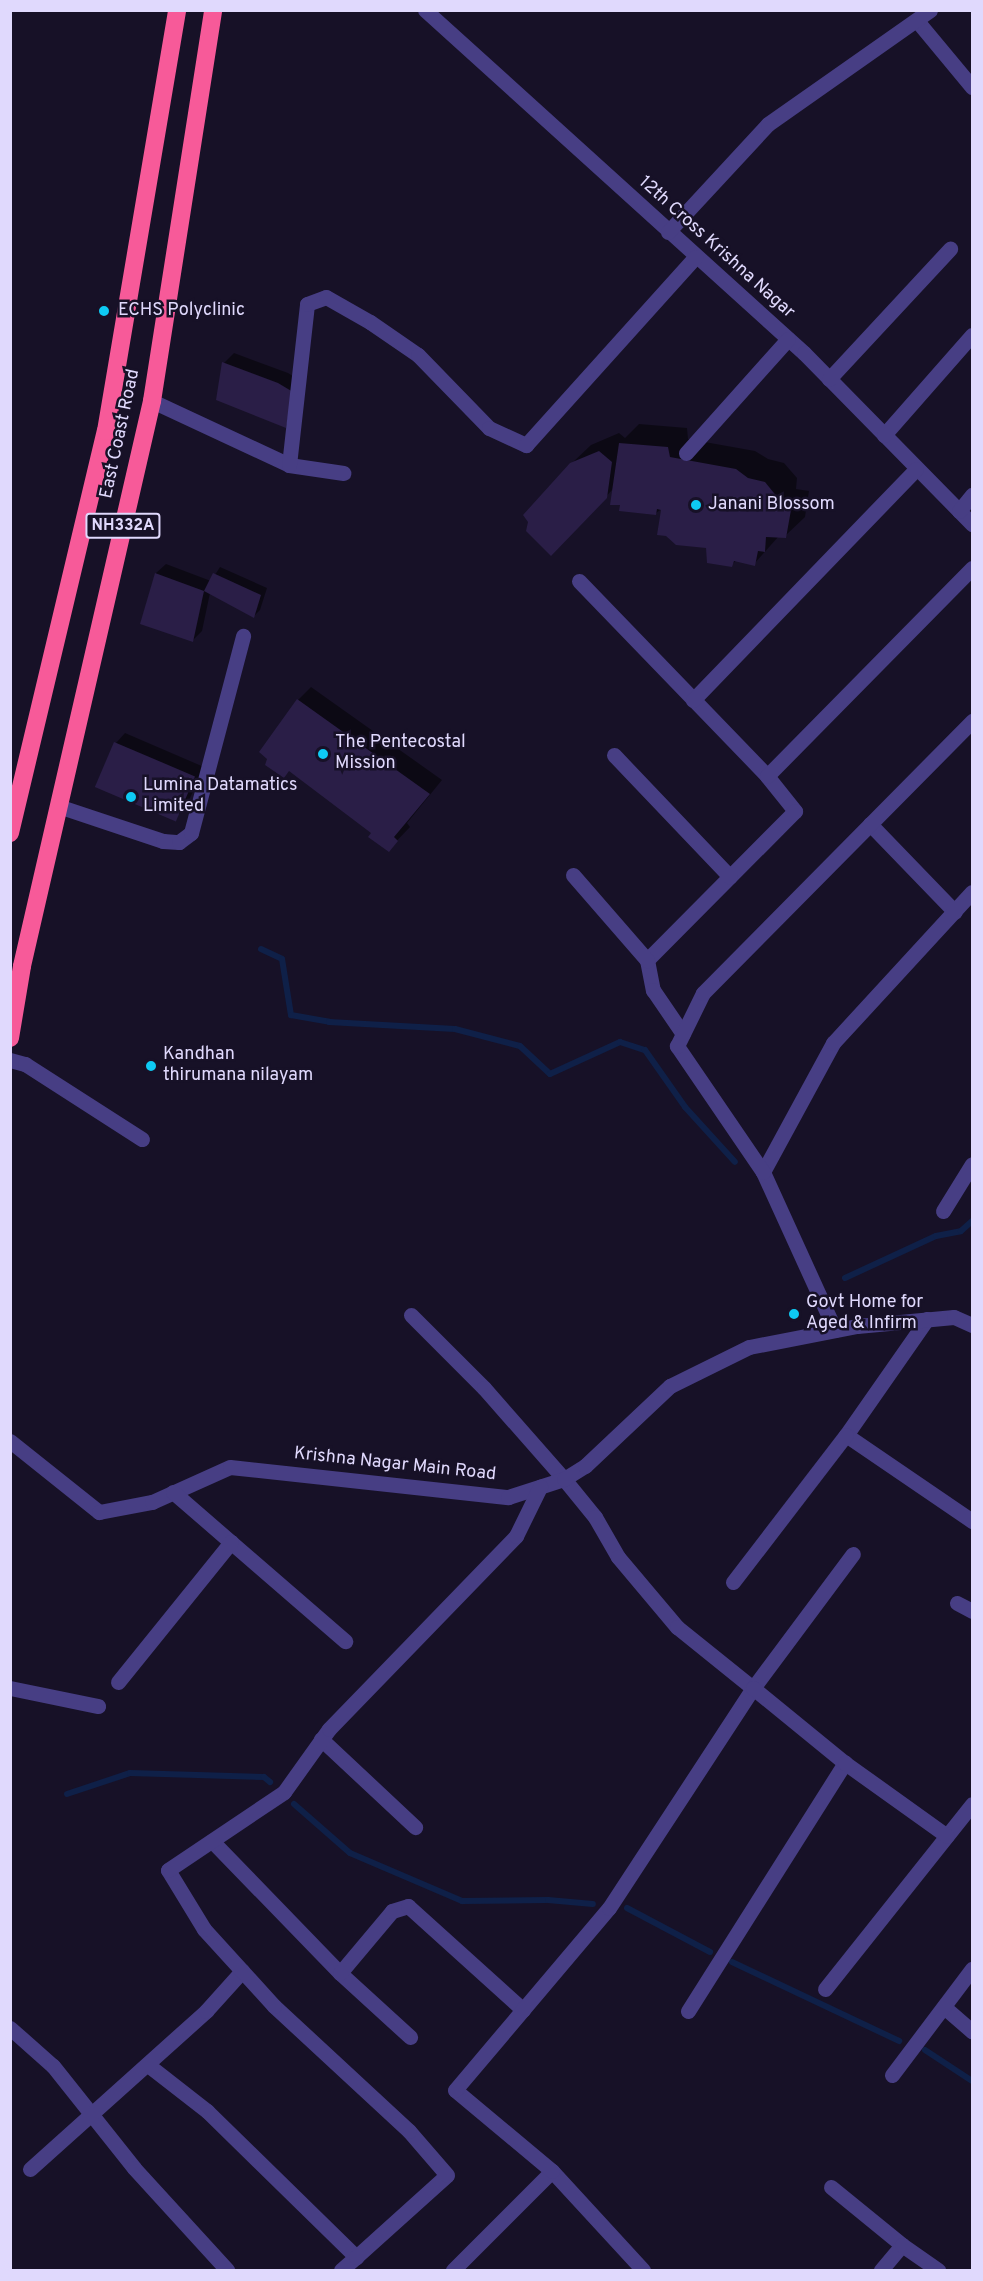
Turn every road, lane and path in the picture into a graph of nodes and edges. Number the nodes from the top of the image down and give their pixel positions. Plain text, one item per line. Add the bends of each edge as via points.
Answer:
1 (177, 10) edge
2 (213, 10) edge
3 (425, 10) edge
4 (930, 10) edge
5 (918, 22) junction
6 (972, 87) edge
7 (668, 232) junction
8 (950, 249) dead end
9 (695, 257) junction
10 (972, 335) edge
11 (788, 339) junction
12 (829, 379) junction
13 (152, 401) junction
14 (884, 435) junction
15 (687, 453) dead end
16 (289, 465) junction
17 (916, 469) junction
18 (343, 473) dead end
19 (972, 495) edge
20 (959, 511) junction
21 (972, 524) edge
22 (972, 568) edge
23 (579, 581) dead end
24 (243, 636) dead end
25 (693, 700) junction
26 (972, 722) edge
27 (614, 755) dead end
28 (767, 776) junction
29 (58, 806) junction
30 (870, 824) junction
31 (10, 833) edge
32 (573, 875) dead end
33 (730, 877) junction
34 (972, 892) edge
35 (955, 912) junction
36 (647, 960) junction
37 (683, 1034) junction
38 (10, 1038) edge
39 (10, 1060) edge
40 (142, 1139) dead end
41 (972, 1164) edge
42 (763, 1172) junction
43 (943, 1211) dead end
44 (411, 1315) dead end
45 (927, 1319) junction
46 (972, 1325) edge
47 (835, 1330) junction
48 (846, 1435) junction
49 (10, 1441) edge
50 (564, 1479) junction
51 (540, 1487) junction
52 (173, 1492) junction
53 (972, 1521) edge
54 (231, 1542) junction
55 (853, 1554) dead end
56 (733, 1582) dead end
57 (957, 1603) dead end
58 (972, 1611) edge
59 (345, 1641) dead end
60 (118, 1682) dead end
61 (10, 1688) edge
62 (753, 1688) junction
63 (98, 1706) dead end
64 (321, 1739) junction
65 (845, 1763) junction
66 (972, 1804) edge
67 (416, 1827) dead end
68 (947, 1836) junction
69 (212, 1840) junction
70 (972, 1969) edge
71 (242, 1971) junction
72 (340, 1973) junction
73 (825, 1989) dead end
74 (944, 2007) junction
75 (523, 2010) junction
76 (688, 2011) dead end
77 (10, 2028) edge
78 (972, 2031) edge
79 (410, 2037) dead end
80 (148, 2065) junction
81 (892, 2075) dead end
82 (92, 2116) junction
83 (30, 2169) dead end
84 (552, 2171) junction
85 (831, 2187) dead end
86 (902, 2245) junction
87 (356, 2257) junction
88 (227, 2271) edge
89 (341, 2271) edge
90 (453, 2271) edge
91 (643, 2271) edge
92 (881, 2271) edge
93 (938, 2271) edge

1 - 31 highway, East Coast Road / NH332A via 106,431
2 - 13 highway, East Coast Road / NH332A
3 - 7 street, 12th Cross Krishna Nagar
4 - 5 street
5 - 6 street
5 - 7 street via 768,124
7 - 9 street, 12th Cross Krishna Nagar
8 - 12 street
9 - 11 street, 12th Cross Krishna Nagar
9 - 16 street via 525,445 489,428 418,356 370,321 326,297 308,304
10 - 14 street
11 - 12 street, 12th Cross Krishna Nagar
11 - 15 street
12 - 14 street, 12th Cross Krishna Nagar
13 - 16 street
13 - 29 highway, East Coast Road / NH332A
14 - 17 street, 12th Cross Krishna Nagar
16 - 18 street
17 - 20 street, 12th Cross Krishna Nagar
17 - 25 street
19 - 20 street
20 - 21 street, 12th Cross Krishna Nagar
22 - 28 street
23 - 25 street
24 - 29 street via 191,833 179,842 163,841
25 - 28 street
26 - 30 street
27 - 33 street
28 - 33 street via 795,811
29 - 38 highway, East Coast Road / NH332A
30 - 35 street
30 - 37 street via 703,993
32 - 36 street
33 - 36 street
34 - 35 street
35 - 42 street via 833,1043
36 - 37 street via 652,990
37 - 42 street via 677,1046
39 - 40 street via 25,1064
41 - 43 street
42 - 47 street
44 - 50 street via 484,1388
45 - 46 street, Krishna Nagar Main Road via 954,1317
45 - 47 street, Krishna Nagar Main Road
45 - 48 street
47 - 50 street, Krishna Nagar Main Road via 749,1347 670,1386 585,1466
48 - 53 street
48 - 56 street
49 - 52 street, Krishna Nagar Main Road via 99,1512 152,1502
50 - 51 street, Krishna Nagar Main Road
50 - 62 street via 595,1517 618,1557 677,1627
51 - 52 street, Krishna Nagar Main Road via 508,1497 230,1467
51 - 64 street via 516,1536
52 - 54 street
54 - 59 street
54 - 60 street
55 - 62 street
57 - 58 street
61 - 63 street
62 - 65 street
62 - 75 street via 609,1908
64 - 67 street
64 - 69 street via 284,1792
65 - 68 street
65 - 76 street
66 - 68 street
68 - 73 street
69 - 71 street via 168,1870 204,1929
69 - 72 street
70 - 74 street
71 - 80 street via 206,2012
71 - 87 street via 274,2006 409,2131 447,2175
72 - 75 street via 392,1911 408,1906
72 - 79 street
74 - 78 street
74 - 81 street
75 - 84 street via 455,2090
77 - 82 street via 53,2066
80 - 82 street
80 - 87 street via 207,2112
82 - 83 street
82 - 88 street
84 - 90 street
84 - 91 street
85 - 86 street
86 - 92 street
86 - 93 street
87 - 89 street

